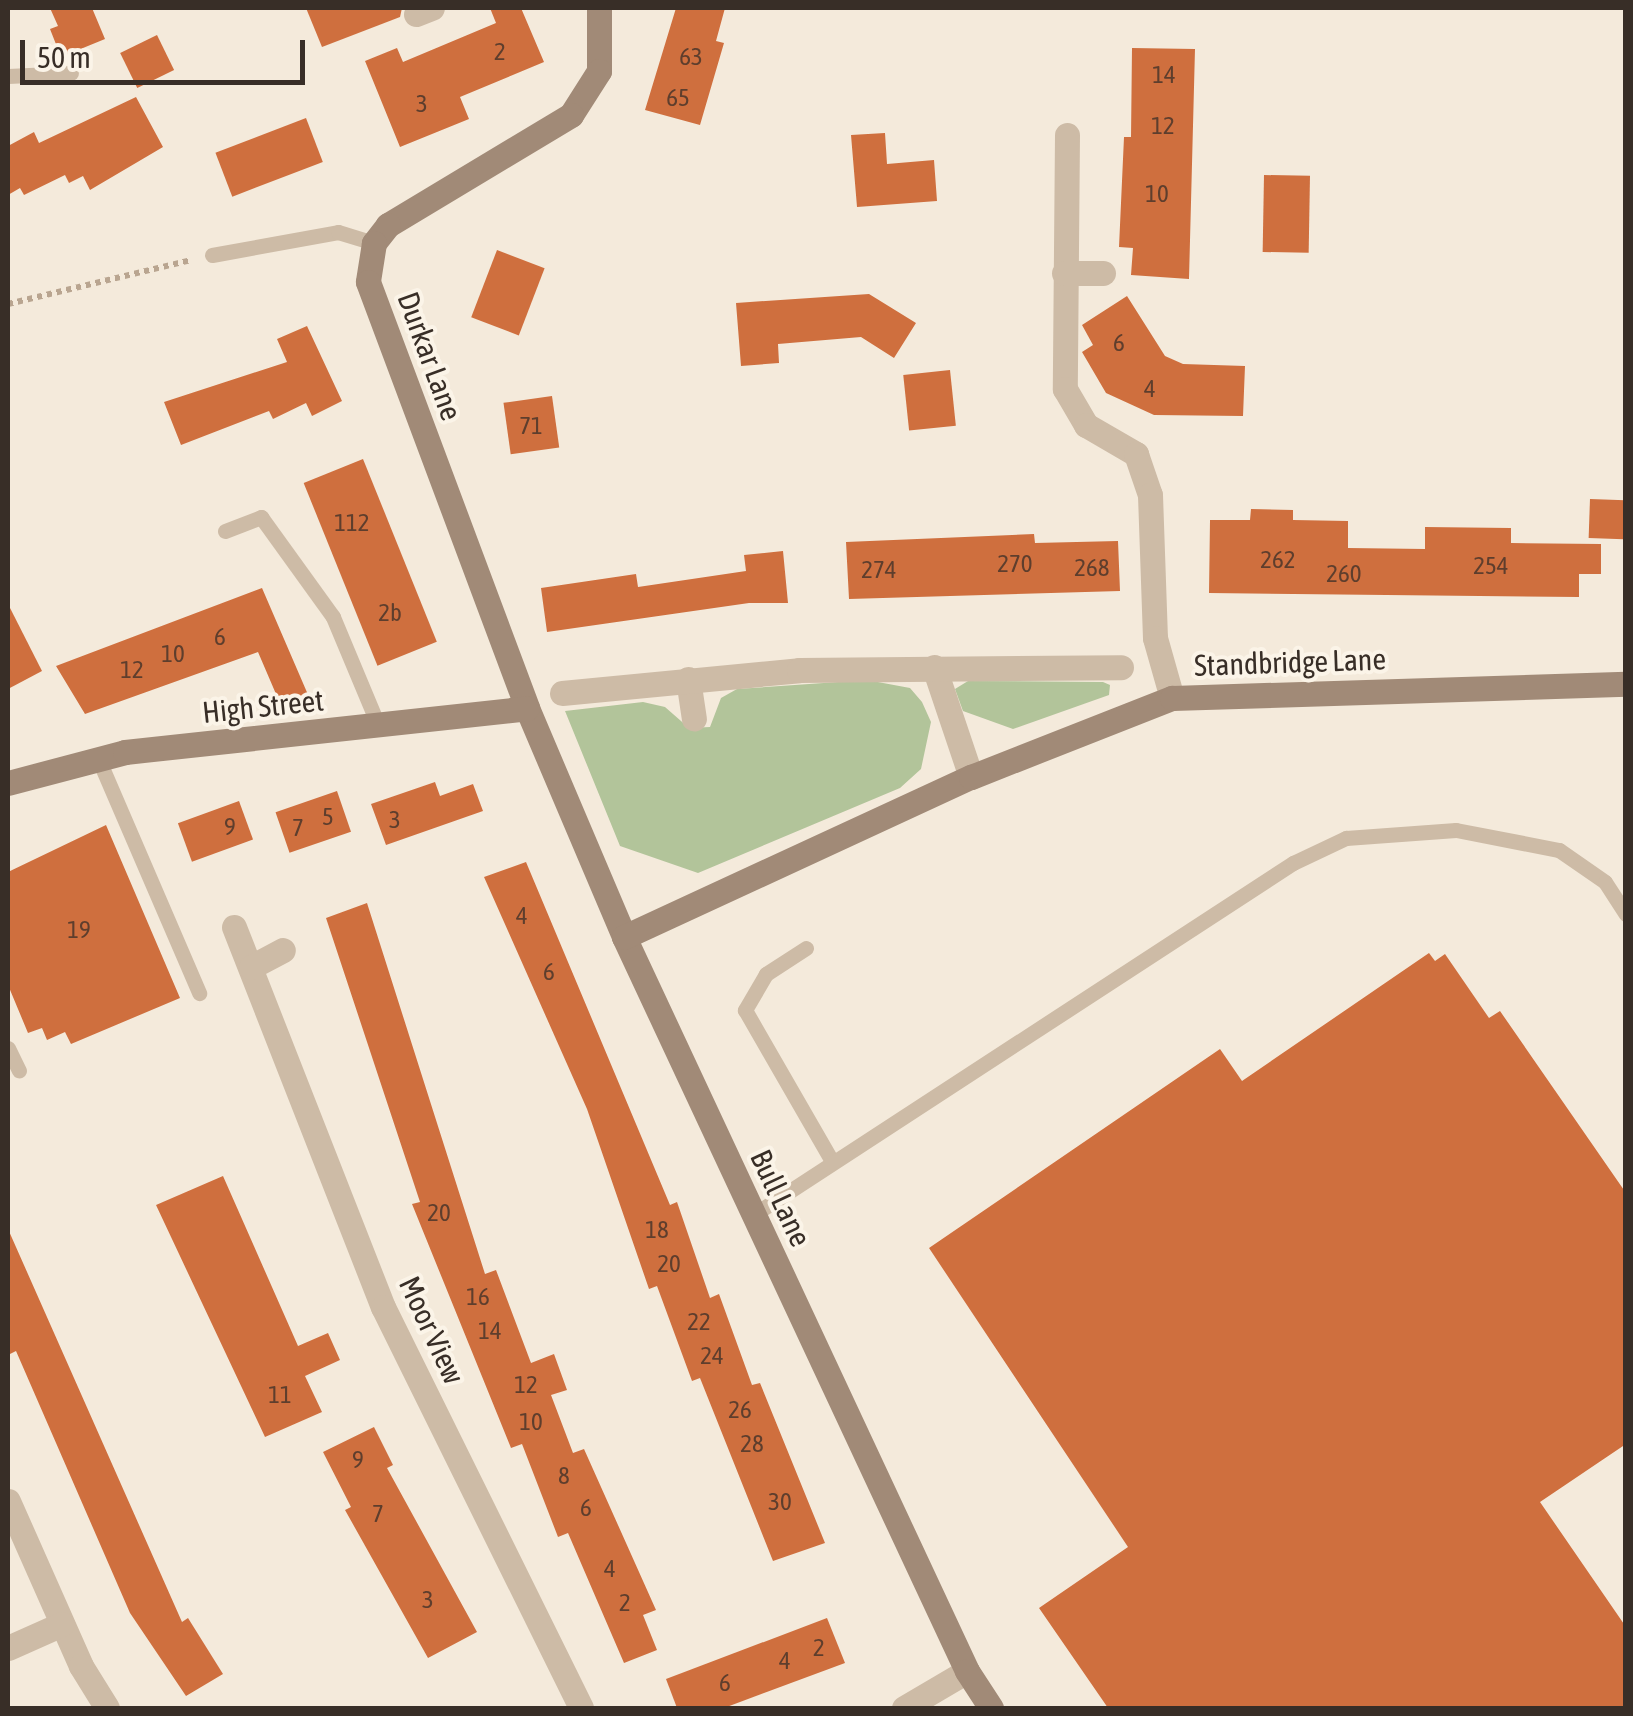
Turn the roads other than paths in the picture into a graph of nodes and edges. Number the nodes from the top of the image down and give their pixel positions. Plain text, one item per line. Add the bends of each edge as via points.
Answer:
1 (600, 8) edge
2 (72, 72) dead end
3 (8, 76) edge
4 (1066, 134) dead end
5 (374, 244) junction
6 (212, 254) road end
7 (1064, 273) junction
8 (1103, 273) dead end
9 (225, 531) dead end
10 (934, 667) junction
11 (1122, 667) dead end
12 (688, 678) junction
13 (1626, 684) edge
14 (562, 693) dead end
15 (1172, 698) junction
16 (527, 708) junction
17 (694, 719) dead end
18 (379, 727) junction
19 (98, 758) junction
20 (971, 777) junction
21 (8, 783) edge
22 (1626, 914) edge
23 (234, 927) dead end
24 (624, 936) junction
25 (806, 948) dead end
26 (283, 950) dead end
27 (251, 967) junction
28 (199, 993) dead end
29 (8, 1048) edge
30 (19, 1071) dead end
31 (832, 1161) junction
32 (753, 1214) junction
33 (8, 1501) edge
34 (62, 1624) junction
35 (8, 1648) edge
36 (967, 1671) junction
37 (107, 1708) edge
38 (581, 1708) edge
39 (904, 1708) edge
40 (991, 1708) edge

1 - 5 street via 599,70 571,114 415,203
2 - 3 lane
4 - 7 street
5 - 6 lane via 338,232
5 - 16 street, Durkar Lane via 368,282 376,308
7 - 8 street
7 - 15 street via 1065,389 1086,425 1136,454 1150,495 1155,638
9 - 18 lane via 261,517 333,617
10 - 11 street
10 - 12 street
10 - 20 street
12 - 14 street
12 - 17 street
13 - 15 street, Standbridge Lane
15 - 20 street, Standbridge Lane
16 - 18 street, High Street
16 - 24 street, Bull Lane
18 - 19 street, High Street
19 - 21 street, High Street
19 - 28 lane
20 - 24 street, Standbridge Lane
22 - 31 lane via 1605,882 1559,850 1456,830 1395,829 1346,838 1293,863
23 - 27 street, Moor View
24 - 32 street, Bull Lane
25 - 31 lane via 766,974 745,1010
26 - 27 street
27 - 38 street, Moor View via 383,1306
29 - 30 lane
31 - 32 lane
32 - 36 street, Bull Lane
33 - 34 street
34 - 35 street
34 - 37 street
36 - 39 street
36 - 40 street, Bull Lane

